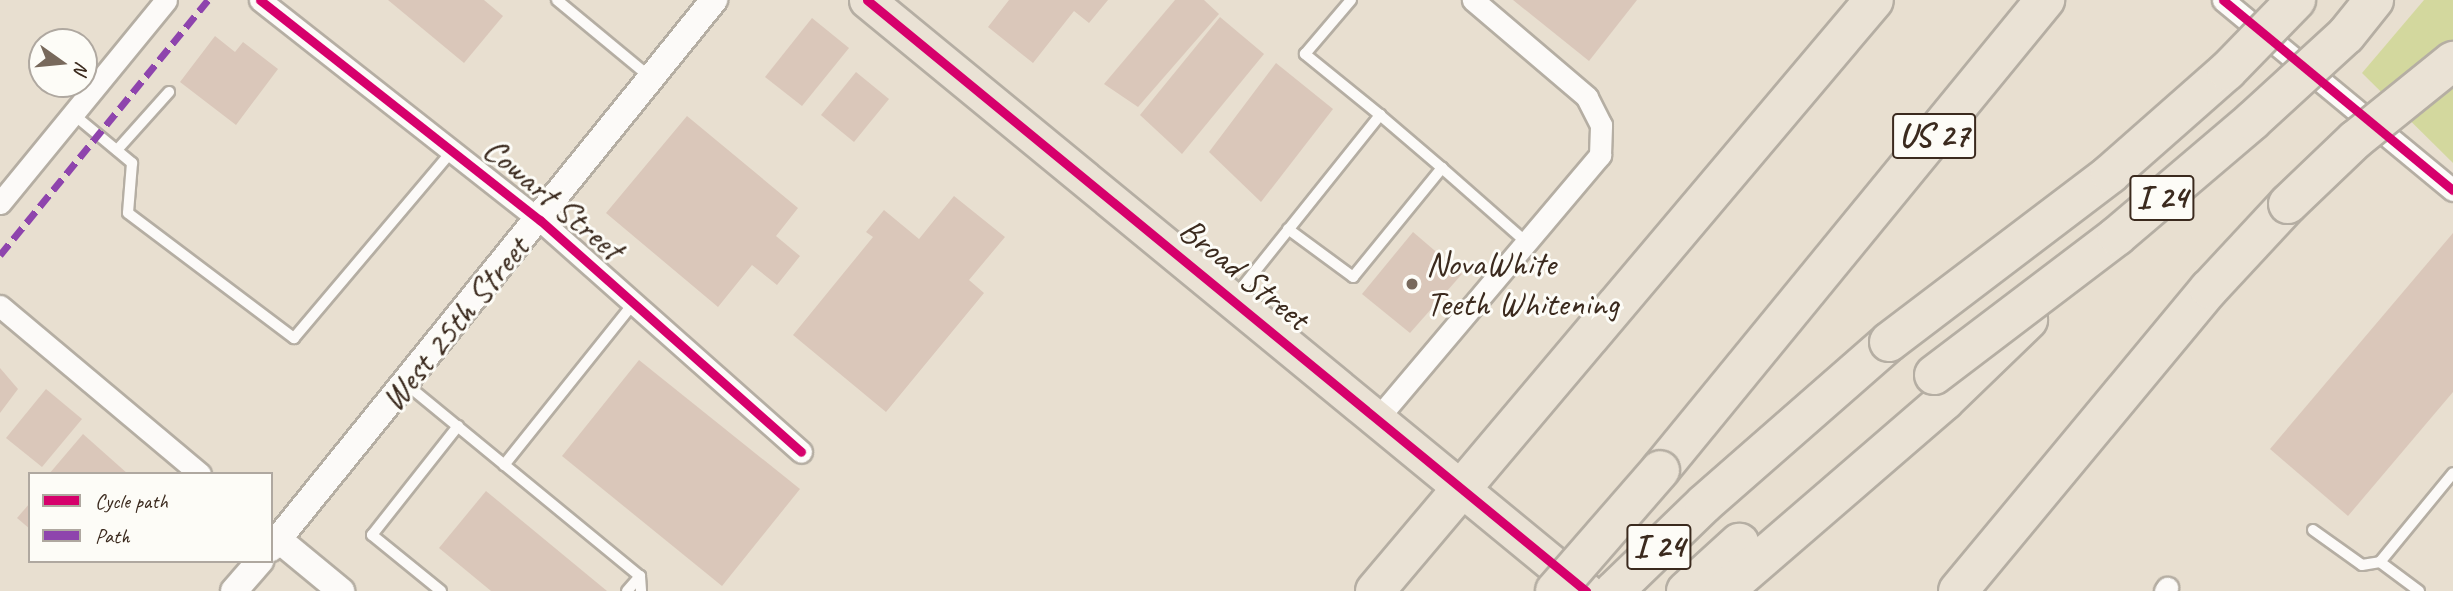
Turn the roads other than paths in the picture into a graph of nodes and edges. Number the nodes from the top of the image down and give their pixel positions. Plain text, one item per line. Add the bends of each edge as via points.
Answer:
1 (166, 0) edge
2 (260, 0) edge
3 (557, 0) edge
4 (714, 0) edge
5 (867, 0) edge
6 (1351, 0) edge
7 (1473, 0) edge
8 (1874, 0) edge
9 (2045, 0) edge
10 (2223, 0) edge
11 (2296, 0) edge
12 (2374, 0) edge
13 (2453, 61) edge
14 (652, 79) junction
15 (169, 92) dead end
16 (73, 114) junction
17 (1380, 115) junction
18 (117, 150) junction
19 (452, 151) junction
20 (1442, 168) junction
21 (2453, 190) edge
22 (0, 203) edge
23 (540, 220) junction
24 (1288, 229) junction
25 (1526, 242) junction
26 (1232, 300) junction
27 (634, 303) junction
28 (0, 306) edge
29 (406, 384) junction
30 (1377, 419) junction
31 (458, 426) junction
32 (801, 452) dead end
33 (504, 465) junction
34 (198, 472) edge
35 (2453, 473) edge
36 (1462, 489) junction
37 (2313, 530) dead end
38 (274, 540) edge
39 (1756, 545) junction
40 (2380, 562) junction
41 (258, 563) edge
42 (640, 576) junction
43 (435, 589) edge
44 (234, 591) edge
45 (341, 591) edge
46 (627, 591) edge
47 (641, 591) edge
48 (1376, 591) edge
49 (1555, 591) edge
50 (1586, 591) edge
51 (1614, 591) edge
52 (1686, 591) edge
53 (1724, 591) edge
54 (1958, 591) edge
55 (2419, 591) edge

1 - 16 street
2 - 19 street, Cowart Street
3 - 14 lane
4 - 14 street, West 25th Street
5 - 26 main road, Broad Street
6 - 17 lane via 1305,54
7 - 25 street via 1587,97 1601,125 1600,155
8 - 36 highway
9 - 49 highway, US 27, bridge via 1660,470
10 - 21 street
11 - 51 highway, I 24, bridge via 2227,71 2110,174 1889,342 1704,504
12 - 39 highway, I 24, bridge via 2346,35 2252,121
13 - 54 highway, bridge via 2356,140 2288,204 2167,340
14 - 23 street, West 25th Street
15 - 18 lane
16 - 18 lane
16 - 22 street
17 - 20 lane
17 - 24 lane
18 - 19 lane via 132,163 128,213 295,338
19 - 23 street, Cowart Street
20 - 24 lane via 1353,277
20 - 25 lane
23 - 27 street, Cowart Street
23 - 29 street, West 25th Street
24 - 26 lane
25 - 30 street
26 - 30 main road, Broad Street
27 - 32 street, Cowart Street
27 - 33 lane
28 - 34 street
29 - 31 lane
29 - 38 street, West 25th Street
30 - 36 main road, Broad Street
31 - 33 lane
31 - 43 lane via 372,535
33 - 42 lane
35 - 40 lane
36 - 48 highway
36 - 50 main road, Broad Street
37 - 40 lane via 2361,565
38 - 45 street
39 - 52 highway, I 24
39 - 53 highway
40 - 55 lane
41 - 44 street
42 - 46 lane
42 - 47 lane

